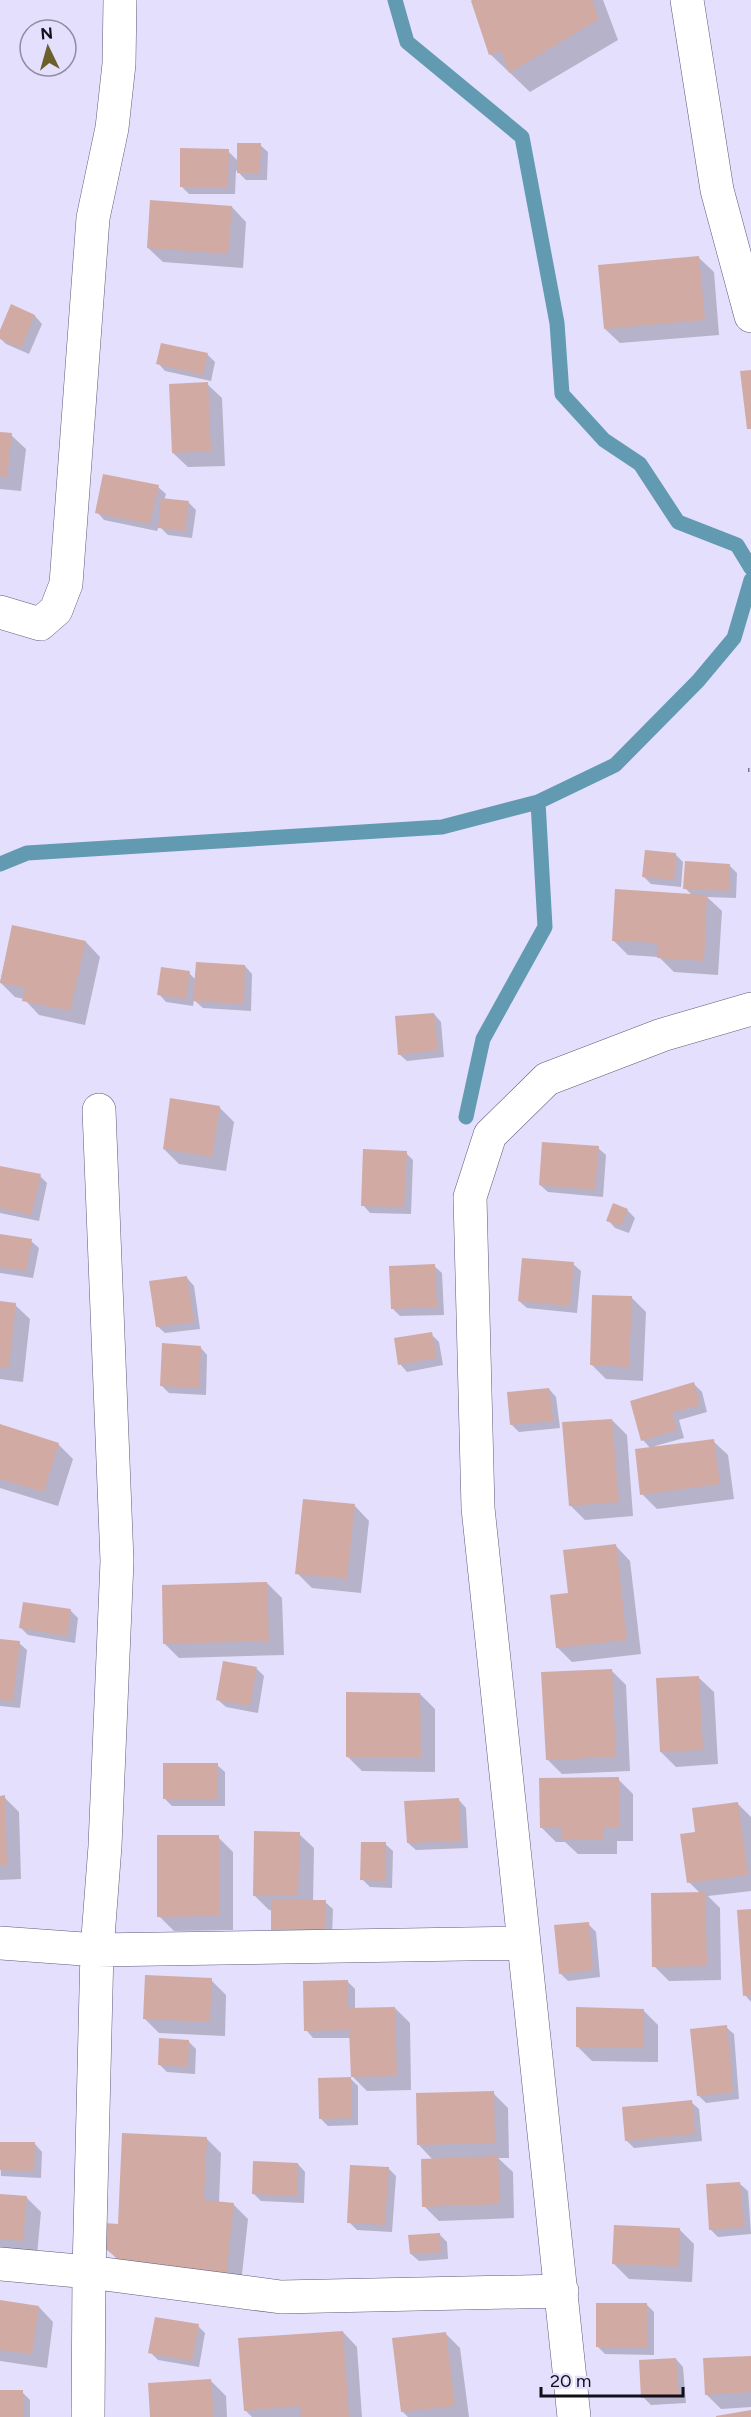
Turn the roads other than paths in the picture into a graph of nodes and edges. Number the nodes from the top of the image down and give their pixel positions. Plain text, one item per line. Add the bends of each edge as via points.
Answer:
1 (120, 0) edge
2 (687, 0) edge
3 (751, 316) edge
4 (0, 612) edge
5 (751, 1009) edge
6 (99, 1110) dead end
7 (0, 1943) edge
8 (523, 1943) junction
9 (97, 1950) junction
10 (0, 2264) edge
11 (89, 2271) junction
12 (562, 2291) junction
13 (88, 2417) edge
14 (574, 2417) edge

1 - 4 street via 112,128 93,218 66,584 56,610 40,624
2 - 3 street via 717,190
5 - 8 street via 662,1035 547,1079 490,1135 470,1197 478,1508
6 - 9 street via 117,1561
7 - 9 street
8 - 9 street
8 - 12 street
9 - 11 street
10 - 11 street
11 - 12 street via 280,2297
11 - 13 street
12 - 14 street

